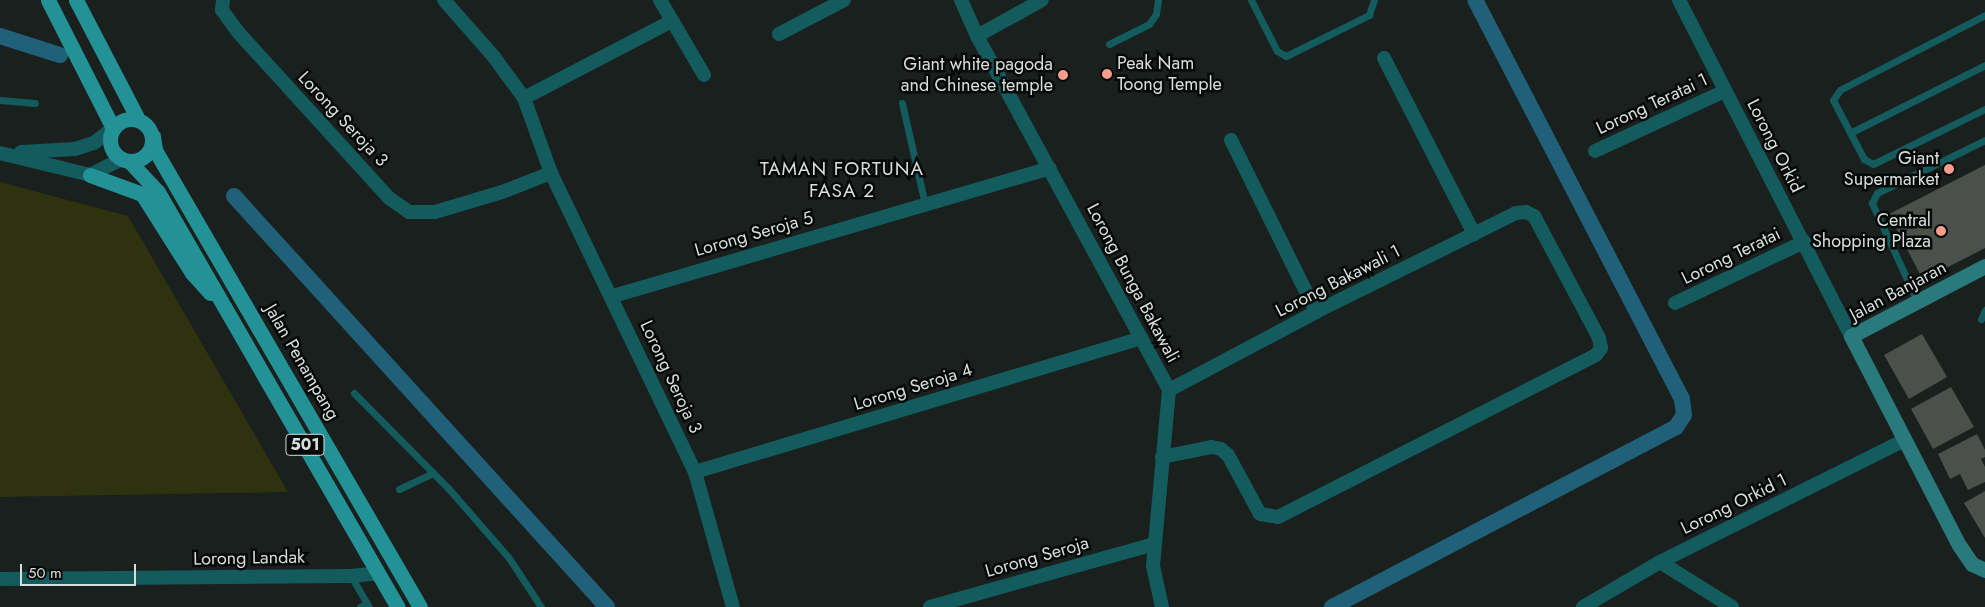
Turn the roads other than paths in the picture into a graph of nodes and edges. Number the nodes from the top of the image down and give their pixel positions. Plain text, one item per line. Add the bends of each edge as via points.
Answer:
1 (48, 0) edge
2 (76, 0) edge
3 (223, 0) edge
4 (444, 0) edge
5 (660, 0) edge
6 (844, 0) edge
7 (962, 0) edge
8 (1042, 0) edge
9 (1158, 0) edge
10 (1251, 0) edge
11 (1374, 0) edge
12 (1679, 0) edge
13 (1985, 15) edge
14 (672, 21) junction
15 (779, 34) dead end
16 (977, 36) junction
17 (1109, 44) dead end
18 (1384, 58) dead end
19 (1985, 65) edge
20 (704, 75) dead end
21 (1725, 91) junction
22 (524, 98) junction
23 (0, 100) edge
24 (35, 103) dead end
25 (902, 103) dead end
26 (1985, 109) edge
27 (138, 119) junction
28 (113, 128) junction
29 (1850, 133) junction
30 (153, 136) junction
31 (1232, 140) dead end
32 (1985, 140) edge
33 (0, 151) edge
34 (1595, 151) dead end
35 (125, 160) junction
36 (1050, 168) junction
37 (551, 173) junction
38 (90, 175) junction
39 (925, 204) junction
40 (1474, 234) junction
41 (1804, 242) junction
42 (1985, 266) edge
43 (613, 296) junction
44 (1917, 301) junction
45 (1676, 303) dead end
46 (1985, 310) edge
47 (1316, 312) junction
48 (231, 317) junction
49 (1981, 319) dead end
50 (1851, 336) junction
51 (1141, 338) junction
52 (1169, 390) junction
53 (354, 393) dead end
54 (1905, 440) junction
55 (1162, 457) junction
56 (695, 472) junction
57 (434, 473) junction
58 (399, 489) dead end
59 (383, 542) junction
60 (1154, 544) junction
61 (1660, 562) junction
62 (1978, 567) edge
63 (378, 572) junction
64 (351, 576) junction
65 (0, 579) edge
66 (365, 606) edge
67 (398, 607) edge
68 (419, 607) edge
69 (541, 607) edge
70 (734, 607) edge
71 (930, 607) edge
72 (1162, 607) edge
73 (1583, 607) edge
74 (1732, 607) edge

1 - 28 main road, 501
2 - 27 main road, Jalan Penampang / 501
3 - 37 street, Lorong Seroja 3 via 222,10 236,31 389,198 409,212 435,212
4 - 22 street, Lorong Seroja 3 via 494,57
5 - 14 street
6 - 15 street
7 - 16 street, Lorong Bunga Bakawali
8 - 16 street
9 - 17 lane via 1156,14 1149,24
10 - 11 lane via 1277,51 1286,56 1369,15
12 - 21 street, Lorong Orkid
13 - 29 lane via 1835,94 1835,107
14 - 20 street
14 - 22 street
16 - 36 street, Lorong Bunga Bakawali
18 - 40 street
19 - 29 lane
21 - 34 street, Lorong Teratai 1
21 - 41 street, Lorong Orkid
22 - 37 street, Lorong Seroja 3
23 - 24 lane
25 - 39 lane
26 - 29 lane via 1873,164 1864,159
27 - 28 main road via 124,119
27 - 30 main road, Jalan Penampang / 501 via 148,126
28 - 33 street via 94,143 76,149 38,153
28 - 35 main road, 501 via 110,146
30 - 35 main road via 152,147 145,156
30 - 59 main road, Jalan Penampang / 501 via 156,150
31 - 47 street
32 - 44 lane via 1877,193 1872,203
33 - 38 street
35 - 38 street
35 - 48 main road, 501 via 158,192
36 - 39 street, Lorong Seroja 5
36 - 51 street, Lorong Bunga Bakawali
37 - 43 street, Lorong Seroja 3
38 - 48 main road via 142,194 192,274
39 - 43 street, Lorong Seroja 5
40 - 47 street, Lorong Bakawali 1
40 - 55 street, Lorong Bakawali 1 via 1516,213 1526,212 1534,216 1599,338 1601,348 1596,356 1287,513 1269,518 1260,514 1228,455 1221,449 1211,447
41 - 45 street, Lorong Teratai
41 - 50 street, Lorong Orkid
42 - 44 street, Jalan Banjaran
43 - 56 street, Lorong Seroja 3
44 - 50 street, Jalan Banjaran
46 - 49 lane
47 - 52 street, Lorong Bakawali 1
48 - 63 main road, 501
50 - 54 street, Jalan Banjaran
51 - 52 street, Lorong Bunga Bakawali
51 - 56 street, Lorong Seroja 4
52 - 55 street, Lorong Bunga Bakawali
53 - 57 lane
54 - 61 street, Lorong Orkid 1
54 - 62 street
55 - 60 street, Lorong Bunga Bakawali
56 - 70 street, Lorong Seroja 3
57 - 58 lane
57 - 69 lane via 509,558
59 - 63 main road
59 - 68 main road, Jalan Penampang / 501
60 - 71 street, Lorong Seroja
60 - 72 street, Lorong Bunga Bakawali via 1153,566
61 - 73 street, Lorong Orkid 1
61 - 74 street
63 - 64 street, Lorong Landak
63 - 67 main road, 501
63 - 68 main road via 394,582
64 - 65 street, Lorong Landak
64 - 66 lane

